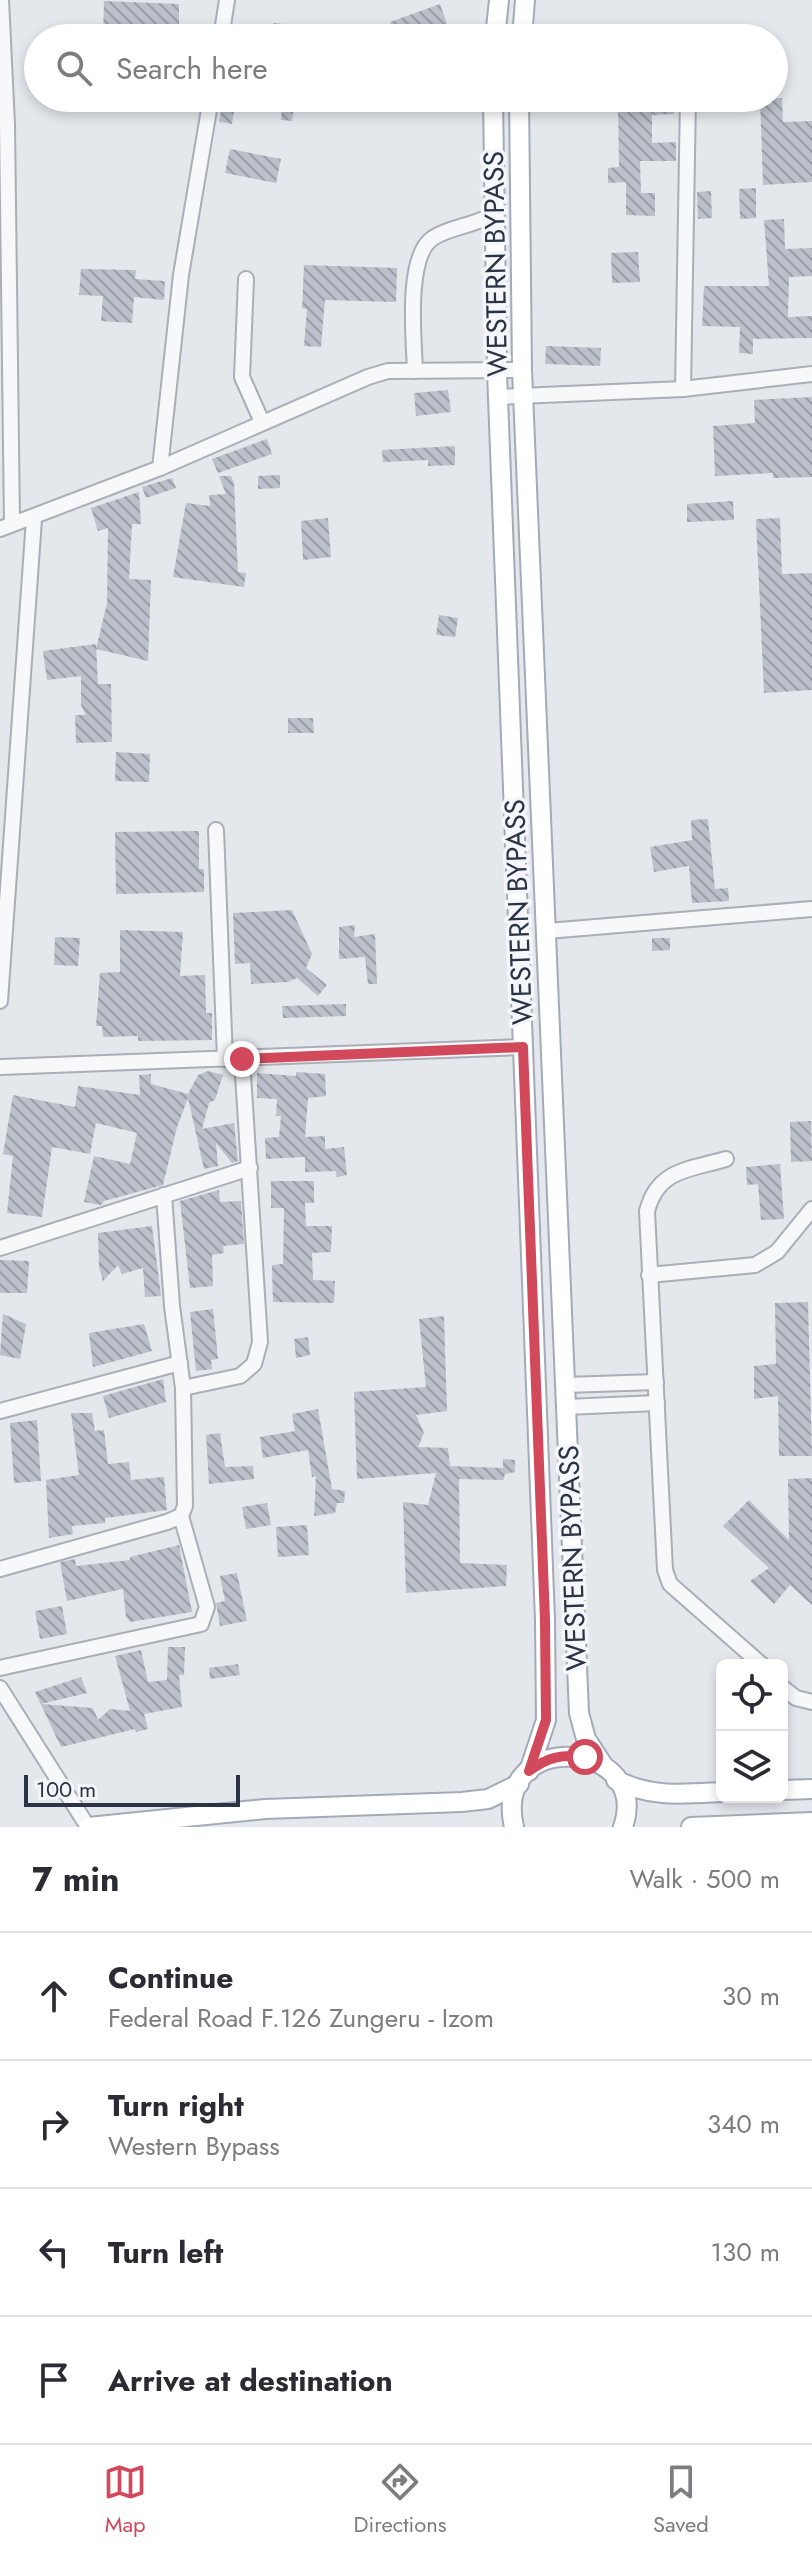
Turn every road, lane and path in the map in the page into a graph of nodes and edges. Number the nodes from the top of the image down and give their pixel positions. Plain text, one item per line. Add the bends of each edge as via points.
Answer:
1 (1, 0) edge
2 (227, 0) edge
3 (499, 0) edge
4 (525, 0) edge
5 (223, 24) edge
6 (496, 24) edge
7 (523, 24) edge
8 (209, 112) edge
9 (493, 112) edge
10 (519, 112) edge
11 (688, 112) edge
12 (492, 215) junction
13 (246, 279) dead end
14 (522, 370) junction
15 (415, 371) junction
16 (497, 372) junction
17 (812, 374) edge
18 (683, 389) junction
19 (524, 395) junction
20 (499, 397) junction
21 (262, 422) junction
22 (160, 468) junction
23 (34, 519) junction
24 (6, 527) edge
25 (216, 830) dead end
26 (812, 909) edge
27 (547, 931) junction
28 (0, 1001) edge
29 (523, 1047) junction
30 (225, 1059) junction
31 (242, 1059) junction
32 (0, 1067) edge
33 (726, 1159) dead end
34 (250, 1168) junction
35 (164, 1195) junction
36 (812, 1209) edge
37 (0, 1248) edge
38 (649, 1275) junction
39 (180, 1363) junction
40 (656, 1382) junction
41 (565, 1385) junction
42 (183, 1388) junction
43 (657, 1403) junction
44 (566, 1407) junction
45 (0, 1411) edge
46 (181, 1516) junction
47 (0, 1569) edge
48 (755, 1659) edge
49 (0, 1668) edge
50 (1, 1691) edge
51 (788, 1692) edge
52 (812, 1702) edge
53 (603, 1765) junction
54 (524, 1777) junction
55 (616, 1780) junction
56 (812, 1789) edge
57 (788, 1790) edge
58 (716, 1792) edge
59 (812, 1822) edge
60 (89, 1827) edge
61 (514, 1827) edge
62 (623, 1827) edge
63 (691, 1827) edge

1 - 24 street via 7,124
2 - 5 street
3 - 6 main road
4 - 7 main road
8 - 22 street via 181,275
9 - 12 main road, WESTERN BYPASS
10 - 14 main road, WESTERN BYPASS
11 - 18 street
12 - 15 street via 424,245 414,299
12 - 16 main road, WESTERN BYPASS
13 - 21 street via 242,377
14 - 16 street
14 - 19 main road, WESTERN BYPASS
15 - 16 street
15 - 21 street via 388,371 349,383
16 - 20 main road, WESTERN BYPASS
17 - 18 street
18 - 19 street
19 - 20 street
19 - 27 main road, WESTERN BYPASS
20 - 29 main road, WESTERN BYPASS
21 - 22 street
22 - 23 street
23 - 24 street
23 - 28 street
25 - 30 street
26 - 27 street
27 - 41 main road, WESTERN BYPASS
29 - 31 street
29 - 54 main road, WESTERN BYPASS via 546,1720
30 - 31 street
30 - 32 street
31 - 34 street
33 - 38 street via 655,1186 645,1225
34 - 35 street
34 - 42 street via 258,1355 240,1376
35 - 37 street
35 - 39 street
36 - 38 street via 767,1261
38 - 40 street
39 - 42 street
39 - 45 street
40 - 41 street
40 - 43 street
41 - 44 main road, WESTERN BYPASS
42 - 46 street via 186,1495
43 - 44 street
43 - 48 street via 665,1577
44 - 53 main road, WESTERN BYPASS via 579,1713 586,1739
46 - 47 street
46 - 49 street via 207,1607 201,1624
50 - 60 street
51 - 52 street
53 - 54 main road via 565,1754 545,1759
53 - 55 main road, WESTERN BYPASS
54 - 60 main road via 488,1799 462,1802 265,1809
54 - 61 main road, WESTERN BYPASS via 513,1800
55 - 58 main road via 659,1795
55 - 62 main road via 624,1799
56 - 57 main road
59 - 63 main road

